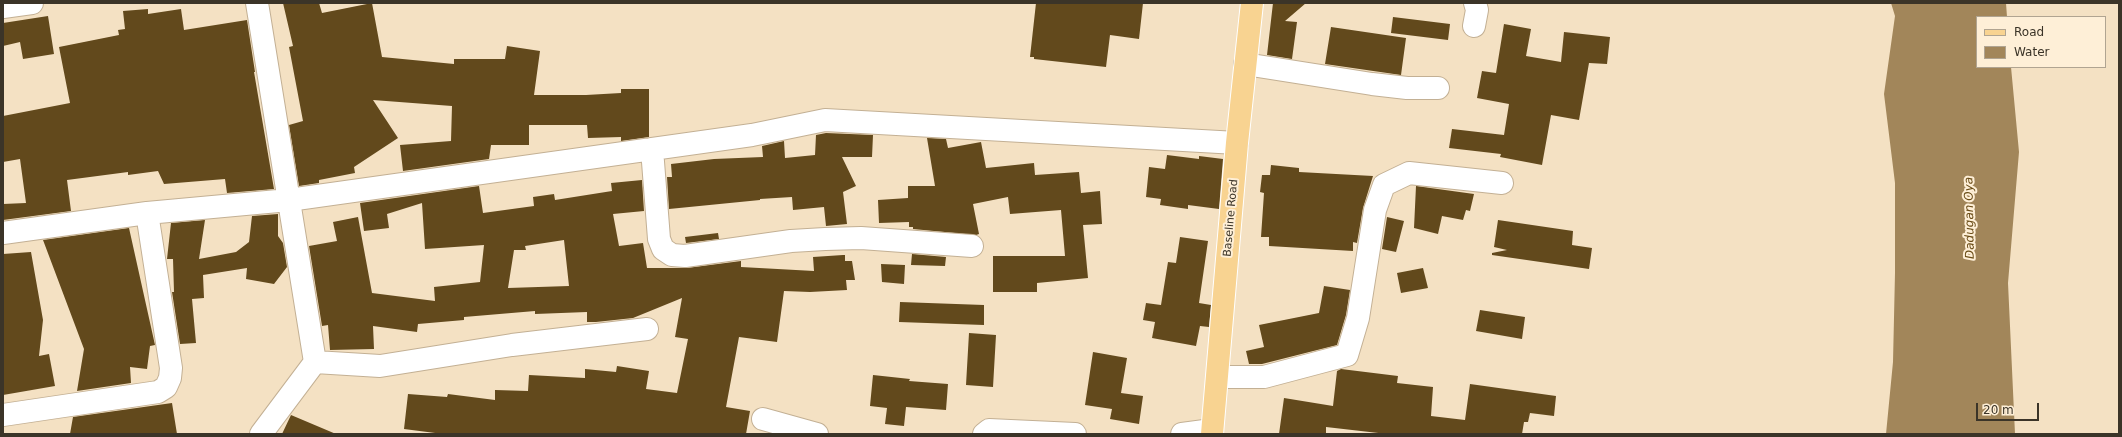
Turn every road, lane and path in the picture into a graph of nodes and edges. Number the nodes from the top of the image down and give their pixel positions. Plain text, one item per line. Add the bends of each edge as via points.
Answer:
1 (32, 3) edge
2 (257, 3) edge
3 (1252, 3) edge
4 (1475, 3) edge
5 (3, 7) edge
6 (1474, 26) dead end
7 (1245, 64) junction
8 (1438, 88) dead end
9 (1237, 143) junction
10 (652, 149) junction
11 (1502, 183) dead end
12 (289, 200) junction
13 (147, 213) junction
14 (3, 233) edge
15 (972, 246) dead end
16 (647, 328) dead end
17 (315, 362) junction
18 (1218, 377) junction
19 (3, 415) edge
20 (763, 419) dead end
21 (1212, 432) edge
22 (261, 434) edge
23 (817, 434) edge
24 (984, 434) edge
25 (1075, 434) edge
26 (1182, 434) edge

1 - 5 street
2 - 12 street
3 - 7 main road, Baseline Road
4 - 6 street
7 - 8 street via 1372,84
7 - 9 main road, Baseline Road
9 - 10 street via 825,120 752,135
9 - 18 main road, Baseline Road
10 - 12 street
10 - 15 street via 659,239 663,249 672,255 685,256 825,238
11 - 18 street via 1409,173 1384,185 1375,210 1358,318 1347,355 1264,377
12 - 13 street
12 - 17 street
13 - 14 street
13 - 19 street via 171,368 166,387 158,392
16 - 17 street via 380,366
17 - 22 street
18 - 21 main road, Baseline Road
20 - 23 street
21 - 26 street
24 - 25 street via 989,430

